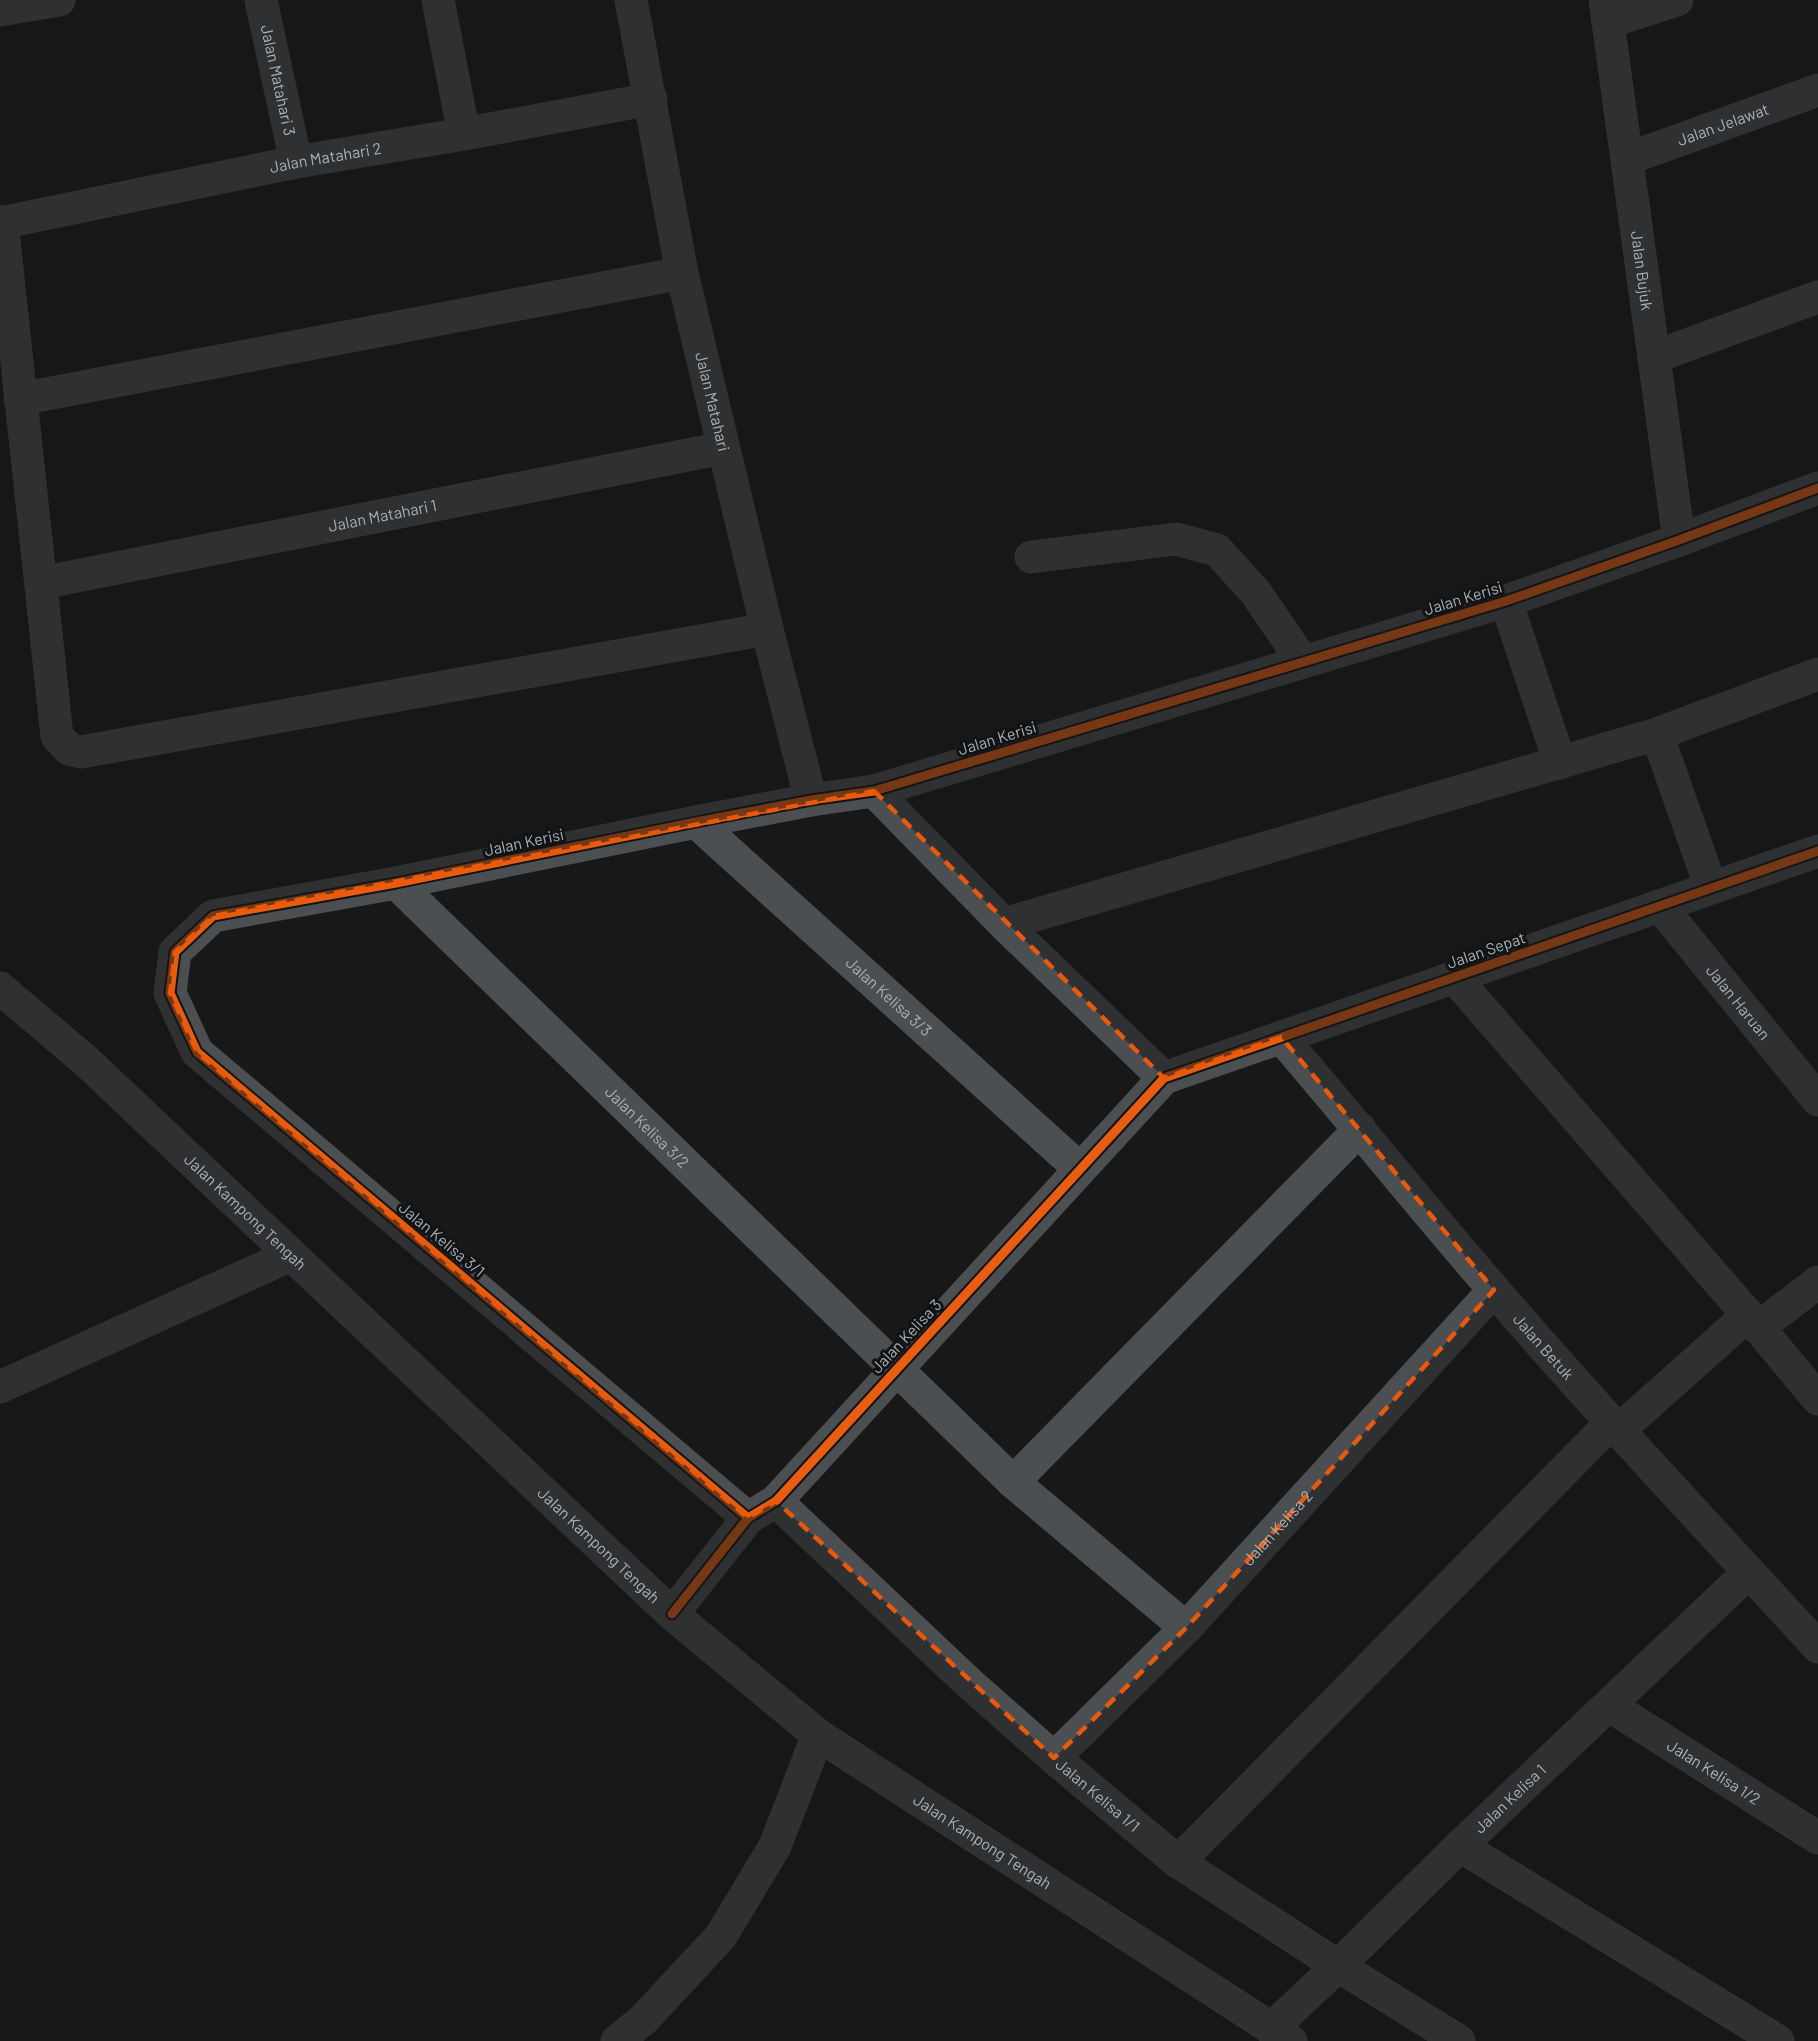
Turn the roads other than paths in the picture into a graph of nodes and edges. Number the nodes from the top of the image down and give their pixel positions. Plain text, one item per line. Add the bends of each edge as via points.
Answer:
1 (59, 0) edge
2 (261, 0) edge
3 (438, 0) edge
4 (631, 0) edge
5 (1677, 0) edge
6 (0, 10) edge
7 (1607, 11) edge
8 (1818, 90) edge
9 (651, 99) junction
10 (464, 135) junction
11 (1627, 159) junction
12 (296, 162) junction
13 (1, 223) edge
14 (682, 273) junction
15 (1818, 297) edge
16 (1654, 357) junction
17 (20, 399) junction
18 (723, 448) junction
19 (1818, 488) edge
20 (1679, 540) junction
21 (1031, 557) dead end
22 (42, 583) junction
23 (1506, 601) junction
24 (767, 629) junction
25 (1303, 662) junction
26 (1818, 674) edge
27 (1658, 734) junction
28 (1560, 763) junction
29 (874, 791) junction
30 (810, 800) junction
31 (696, 822) junction
32 (1818, 851) edge
33 (396, 883) junction
34 (1711, 888) junction
35 (1660, 906) junction
36 (1004, 924) junction
37 (174, 952) joint
38 (1454, 977) junction
39 (0, 988) edge
40 (1281, 1037) junction
41 (1164, 1078) junction
42 (1818, 1100) edge
43 (1360, 1129) junction
44 (1080, 1169) junction
45 (291, 1255) junction
46 (1818, 1282) edge
47 (1494, 1290) junction
48 (1753, 1322) junction
49 (897, 1369) junction
50 (0, 1387) edge
51 (1818, 1399) edge
52 (1614, 1427) junction
53 (1013, 1482) junction
54 (776, 1501) junction
55 (748, 1518) junction
56 (1749, 1572) junction
57 (677, 1619) junction
58 (1186, 1628) junction
59 (1818, 1647) edge
60 (1611, 1706) junction
61 (818, 1735) junction
62 (1054, 1758) junction
63 (1818, 1838) edge
64 (1460, 1846) junction
65 (1178, 1862) junction
66 (1338, 1966) junction
67 (1281, 2035) edge
68 (617, 2041) edge
69 (1459, 2041) edge
70 (1778, 2041) edge

1 - 6 street
2 - 12 street, Jalan Matahari 3
3 - 10 street
4 - 9 street, Jalan Matahari
5 - 7 street
7 - 11 street, Jalan Bujuk
8 - 11 street, Jalan Jelawat
9 - 10 street, Jalan Matahari 2
9 - 14 street, Jalan Matahari
10 - 12 street, Jalan Matahari 2
11 - 16 street, Jalan Bujuk
12 - 13 street, Jalan Matahari 2
13 - 17 street
14 - 17 street
14 - 18 street, Jalan Matahari
15 - 16 street
16 - 20 street, Jalan Bujuk
17 - 22 street
18 - 22 street, Jalan Matahari 1
18 - 24 street, Jalan Matahari
19 - 20 street, Jalan Kerisi
20 - 23 street, Jalan Kerisi
21 - 25 street via 1176,539 1217,550 1256,593
22 - 24 street via 57,736 69,749 81,752
23 - 25 street, Jalan Kerisi
23 - 28 street
24 - 30 street, Jalan Matahari
25 - 29 street, Jalan Kerisi
26 - 27 street
27 - 28 street
27 - 34 street
28 - 36 street
29 - 30 street, Jalan Kerisi
29 - 36 street
30 - 31 street, Jalan Kerisi
31 - 33 street, Jalan Kerisi
31 - 44 street, Jalan Kelisa 3/3
32 - 34 street, Jalan Sepat
33 - 37 street, Jalan Kerisi via 213,916
33 - 49 street, Jalan Kelisa 3/2
34 - 35 street, Jalan Sepat
35 - 38 street, Jalan Sepat
35 - 42 street, Jalan Haruan
36 - 41 street
37 - 55 street, Jalan Kelisa 3/1 via 170,993 197,1052
38 - 40 street, Jalan Sepat
38 - 48 street
39 - 45 street, Jalan Kampong Tengah via 87,1062
40 - 41 street, Jalan Sepat
40 - 43 street, Jalan Betuk
41 - 44 street, Jalan Kelisa 3
43 - 47 street, Jalan Betuk
43 - 53 street
44 - 49 street, Jalan Kelisa 3
45 - 50 street
45 - 57 street, Jalan Kampong Tengah
46 - 48 street
47 - 52 street, Jalan Betuk
47 - 58 street, Jalan Kelisa 2
48 - 51 street
48 - 52 street
49 - 53 street, Jalan Kelisa 3/2
49 - 54 street, Jalan Kelisa 3
52 - 56 street, Jalan Betuk
52 - 65 street
53 - 58 street, Jalan Kelisa 3/2
54 - 55 street, Jalan Kelisa 3
54 - 57 street via 760,1527
54 - 62 street, Jalan Kelisa 1/1
55 - 57 street, Jalan Kelisa 3
56 - 59 street, Jalan Betuk
56 - 60 street, Jalan Kelisa 1
57 - 61 street, Jalan Kampong Tengah
58 - 62 street, Jalan Kelisa 2
60 - 63 street, Jalan Kelisa 1/2
60 - 64 street, Jalan Kelisa 1
61 - 67 street, Jalan Kampong Tengah
61 - 68 street via 775,1846 721,1936 643,2020
62 - 65 street, Jalan Kelisa 1/1
64 - 66 street, Jalan Kelisa 1
64 - 70 street
65 - 66 street, Jalan Kelisa 1/1
66 - 67 street, Jalan Kelisa 1
66 - 69 street, Jalan Kelisa 1/1

